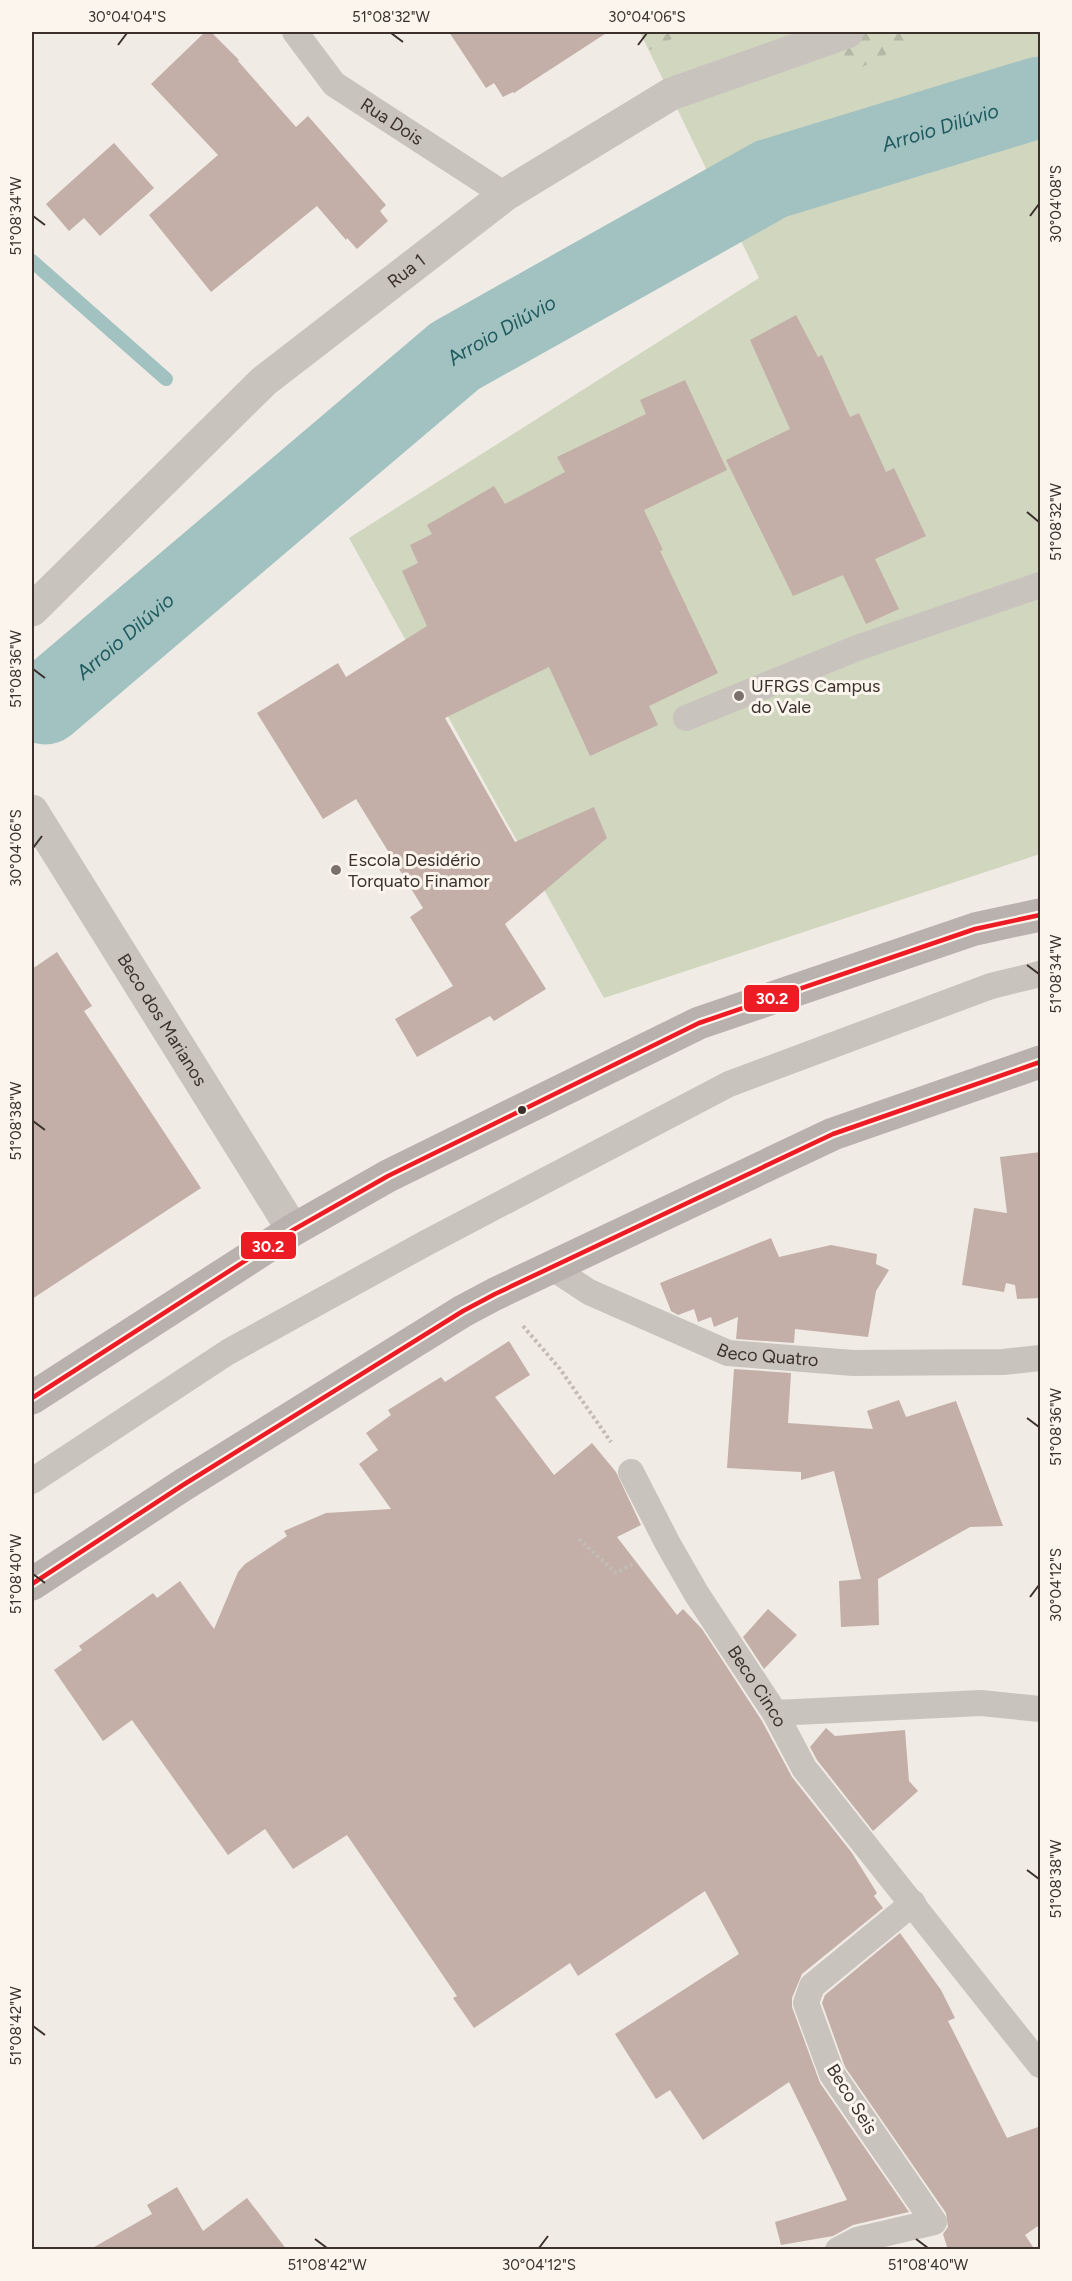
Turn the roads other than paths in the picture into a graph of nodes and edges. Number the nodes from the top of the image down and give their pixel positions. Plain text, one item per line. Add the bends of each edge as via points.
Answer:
1 (295, 32) edge
2 (847, 32) edge
3 (505, 195) junction
4 (1041, 585) edge
5 (32, 610) edge
6 (686, 718) dead end
7 (32, 811) edge
8 (1041, 915) edge
9 (1041, 974) edge
10 (1041, 1062) edge
11 (293, 1230) junction
12 (551, 1267) junction
13 (1041, 1358) edge
14 (32, 1398) edge
15 (631, 1472) road end
16 (32, 1481) edge
17 (32, 1584) edge
18 (1041, 1708) edge
19 (776, 1713) junction
20 (913, 1903) junction
21 (1041, 2065) edge
22 (838, 2250) edge

1 - 3 lane, Rua Dois via 334,84
2 - 3 street, Rua 1 via 671,94
3 - 5 street, Rua 1 via 264,381
4 - 6 lane via 857,648
7 - 11 street, Beco dos Marianos
8 - 11 main road via 975,929 699,1023 388,1176
9 - 16 lane via 991,986 729,1084 228,1352
10 - 12 main road via 833,1134
11 - 14 main road
12 - 13 lane, Beco Quatro via 589,1292 728,1353 853,1363
12 - 17 main road via 463,1311
15 - 19 lane, Beco Cinco via 696,1593
18 - 19 lane via 981,1703
19 - 20 lane, Beco Cinco via 804,1768
20 - 21 lane, Beco Cinco
20 - 22 lane, Beco Seis via 812,1986 806,2003 832,2074 934,2222 857,2240

